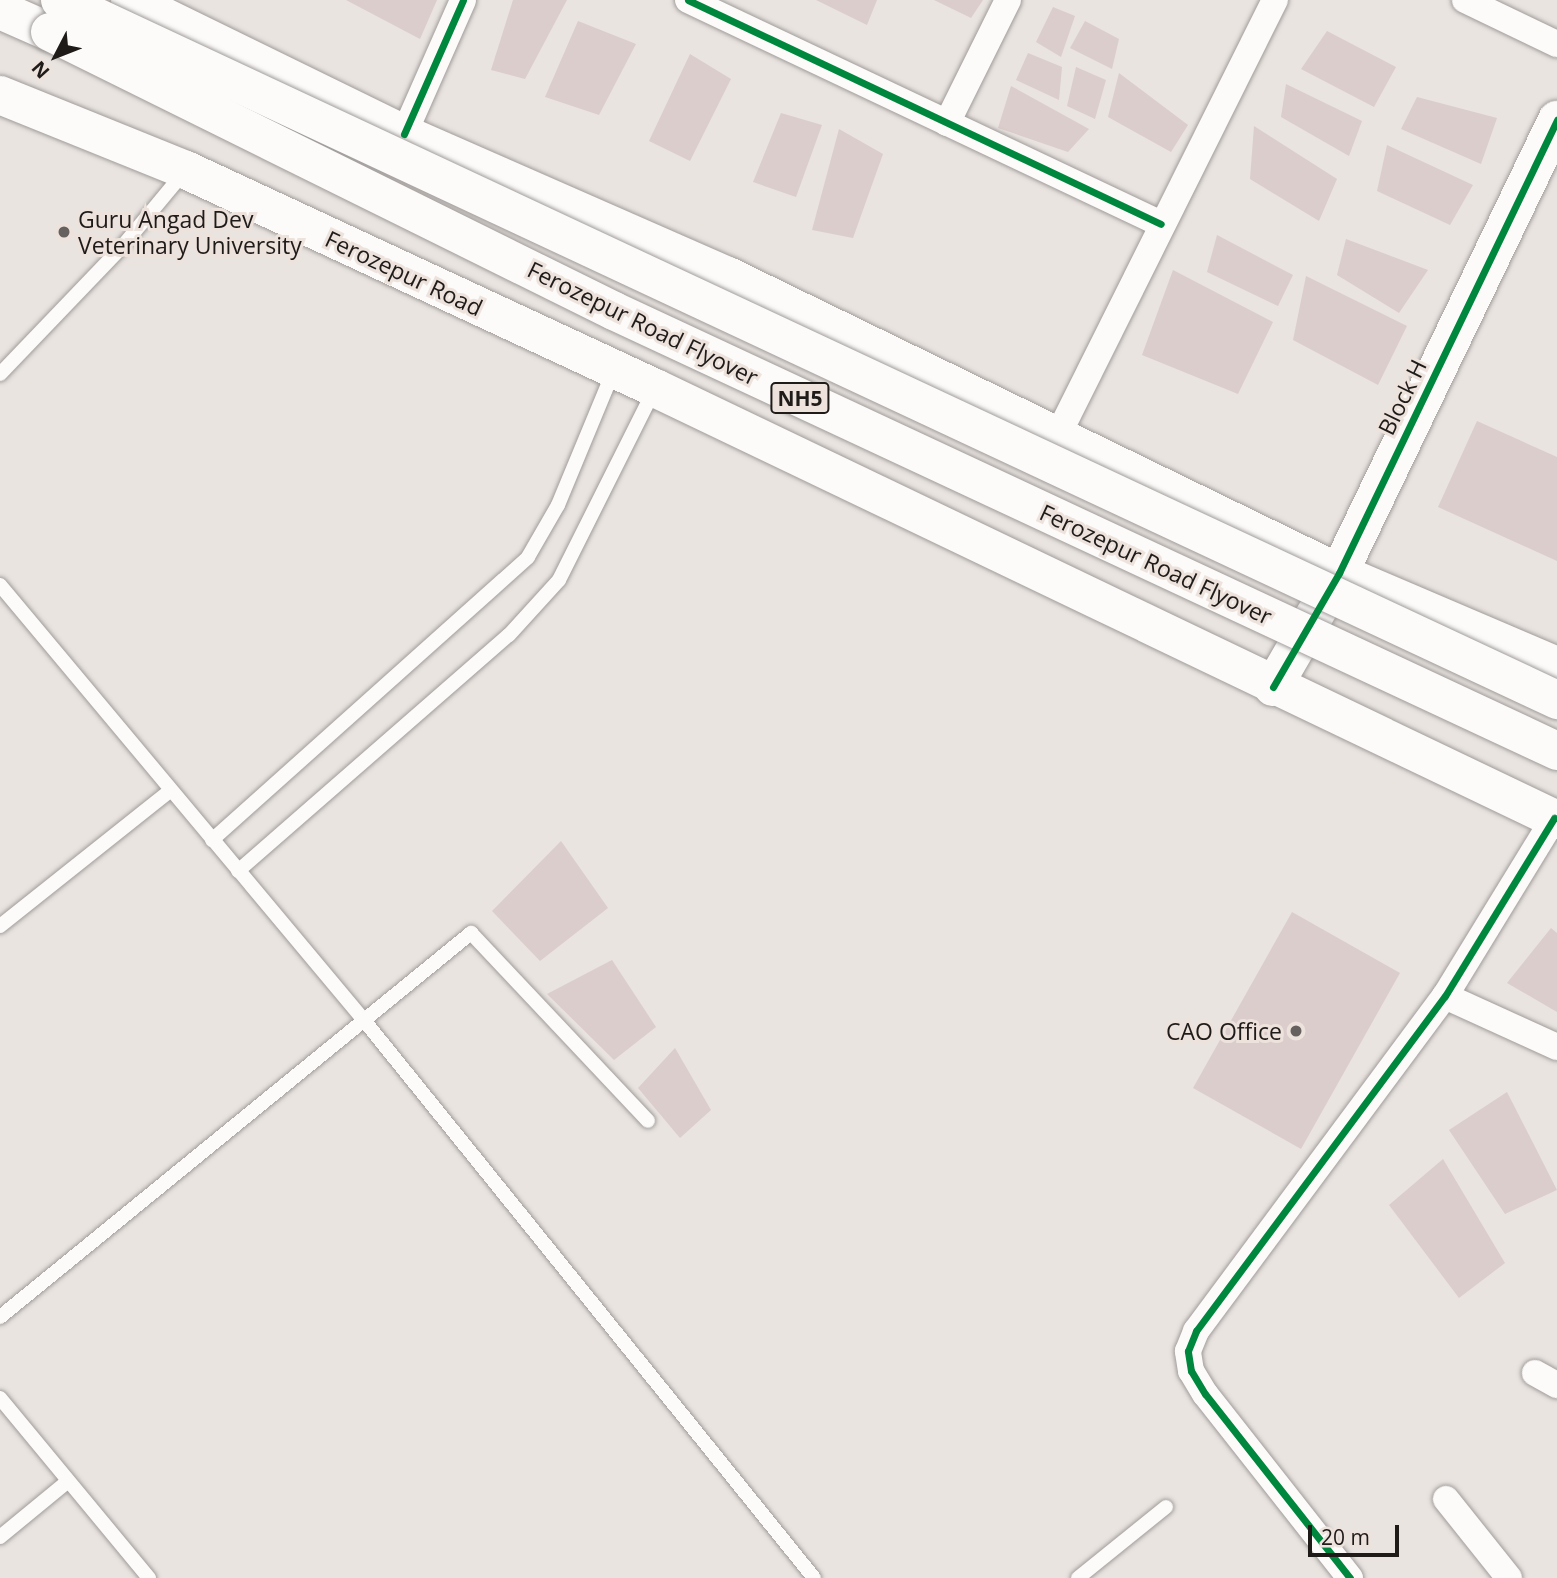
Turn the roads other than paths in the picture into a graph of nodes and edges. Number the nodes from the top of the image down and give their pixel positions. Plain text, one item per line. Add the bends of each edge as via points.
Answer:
1 (60, 0) edge
2 (130, 0) edge
3 (463, 0) edge
4 (688, 0) edge
5 (1008, 0) edge
6 (1275, 0) edge
7 (1465, 0) edge
8 (0, 9) edge
9 (736, 10) edge
10 (1557, 44) edge
11 (0, 95) edge
12 (1557, 120) edge
13 (947, 123) junction
14 (404, 134) junction
15 (186, 170) junction
16 (1161, 224) junction
17 (614, 372) junction
18 (0, 374) edge
19 (655, 388) junction
20 (1059, 433) junction
21 (1339, 573) junction
22 (0, 585) edge
23 (1557, 666) edge
24 (1273, 687) junction
25 (1557, 700) edge
26 (1557, 751) edge
27 (170, 791) junction
28 (1555, 819) edge
29 (212, 840) junction
30 (238, 871) junction
31 (0, 926) edge
32 (1445, 996) junction
33 (363, 1019) junction
34 (1557, 1048) edge
35 (648, 1122) dead end
36 (0, 1317) edge
37 (0, 1398) edge
38 (67, 1482) junction
39 (1446, 1499) dead end
40 (1166, 1507) dead end
41 (0, 1537) edge
42 (143, 1576) edge
43 (814, 1578) edge
44 (1078, 1578) edge
45 (1350, 1578) edge
46 (1509, 1578) edge

1 - 25 main road, Ferozepur Road Flyover / NH5, bridge
2 - 14 main road
3 - 14 street
4 - 9 street
5 - 13 street
6 - 16 street
7 - 10 street
8 - 26 main road, Ferozepur Road Flyover / NH5, bridge via 356,179 614,311
9 - 13 street
11 - 15 main road, Ferozepur Road
12 - 21 main road, Block H
13 - 16 street
14 - 20 main road via 728,276
15 - 17 main road, Ferozepur Road
15 - 18 lane via 121,248
16 - 20 street
17 - 19 main road, Ferozepur Road
17 - 29 lane via 558,505 528,556
19 - 24 main road, Ferozepur Road
19 - 30 lane via 559,580 509,635
20 - 21 main road
21 - 23 main road
21 - 24 main road, Block H
22 - 27 lane
24 - 28 main road, Ferozepur Road
27 - 29 lane
27 - 31 lane
28 - 32 street
29 - 30 lane
30 - 33 lane
32 - 34 street
32 - 45 street via 1196,1331 1188,1351 1191,1371 1205,1394
33 - 35 lane via 471,933
33 - 36 lane
33 - 43 lane
37 - 38 lane
38 - 41 lane
38 - 42 lane
39 - 46 street
40 - 44 lane

